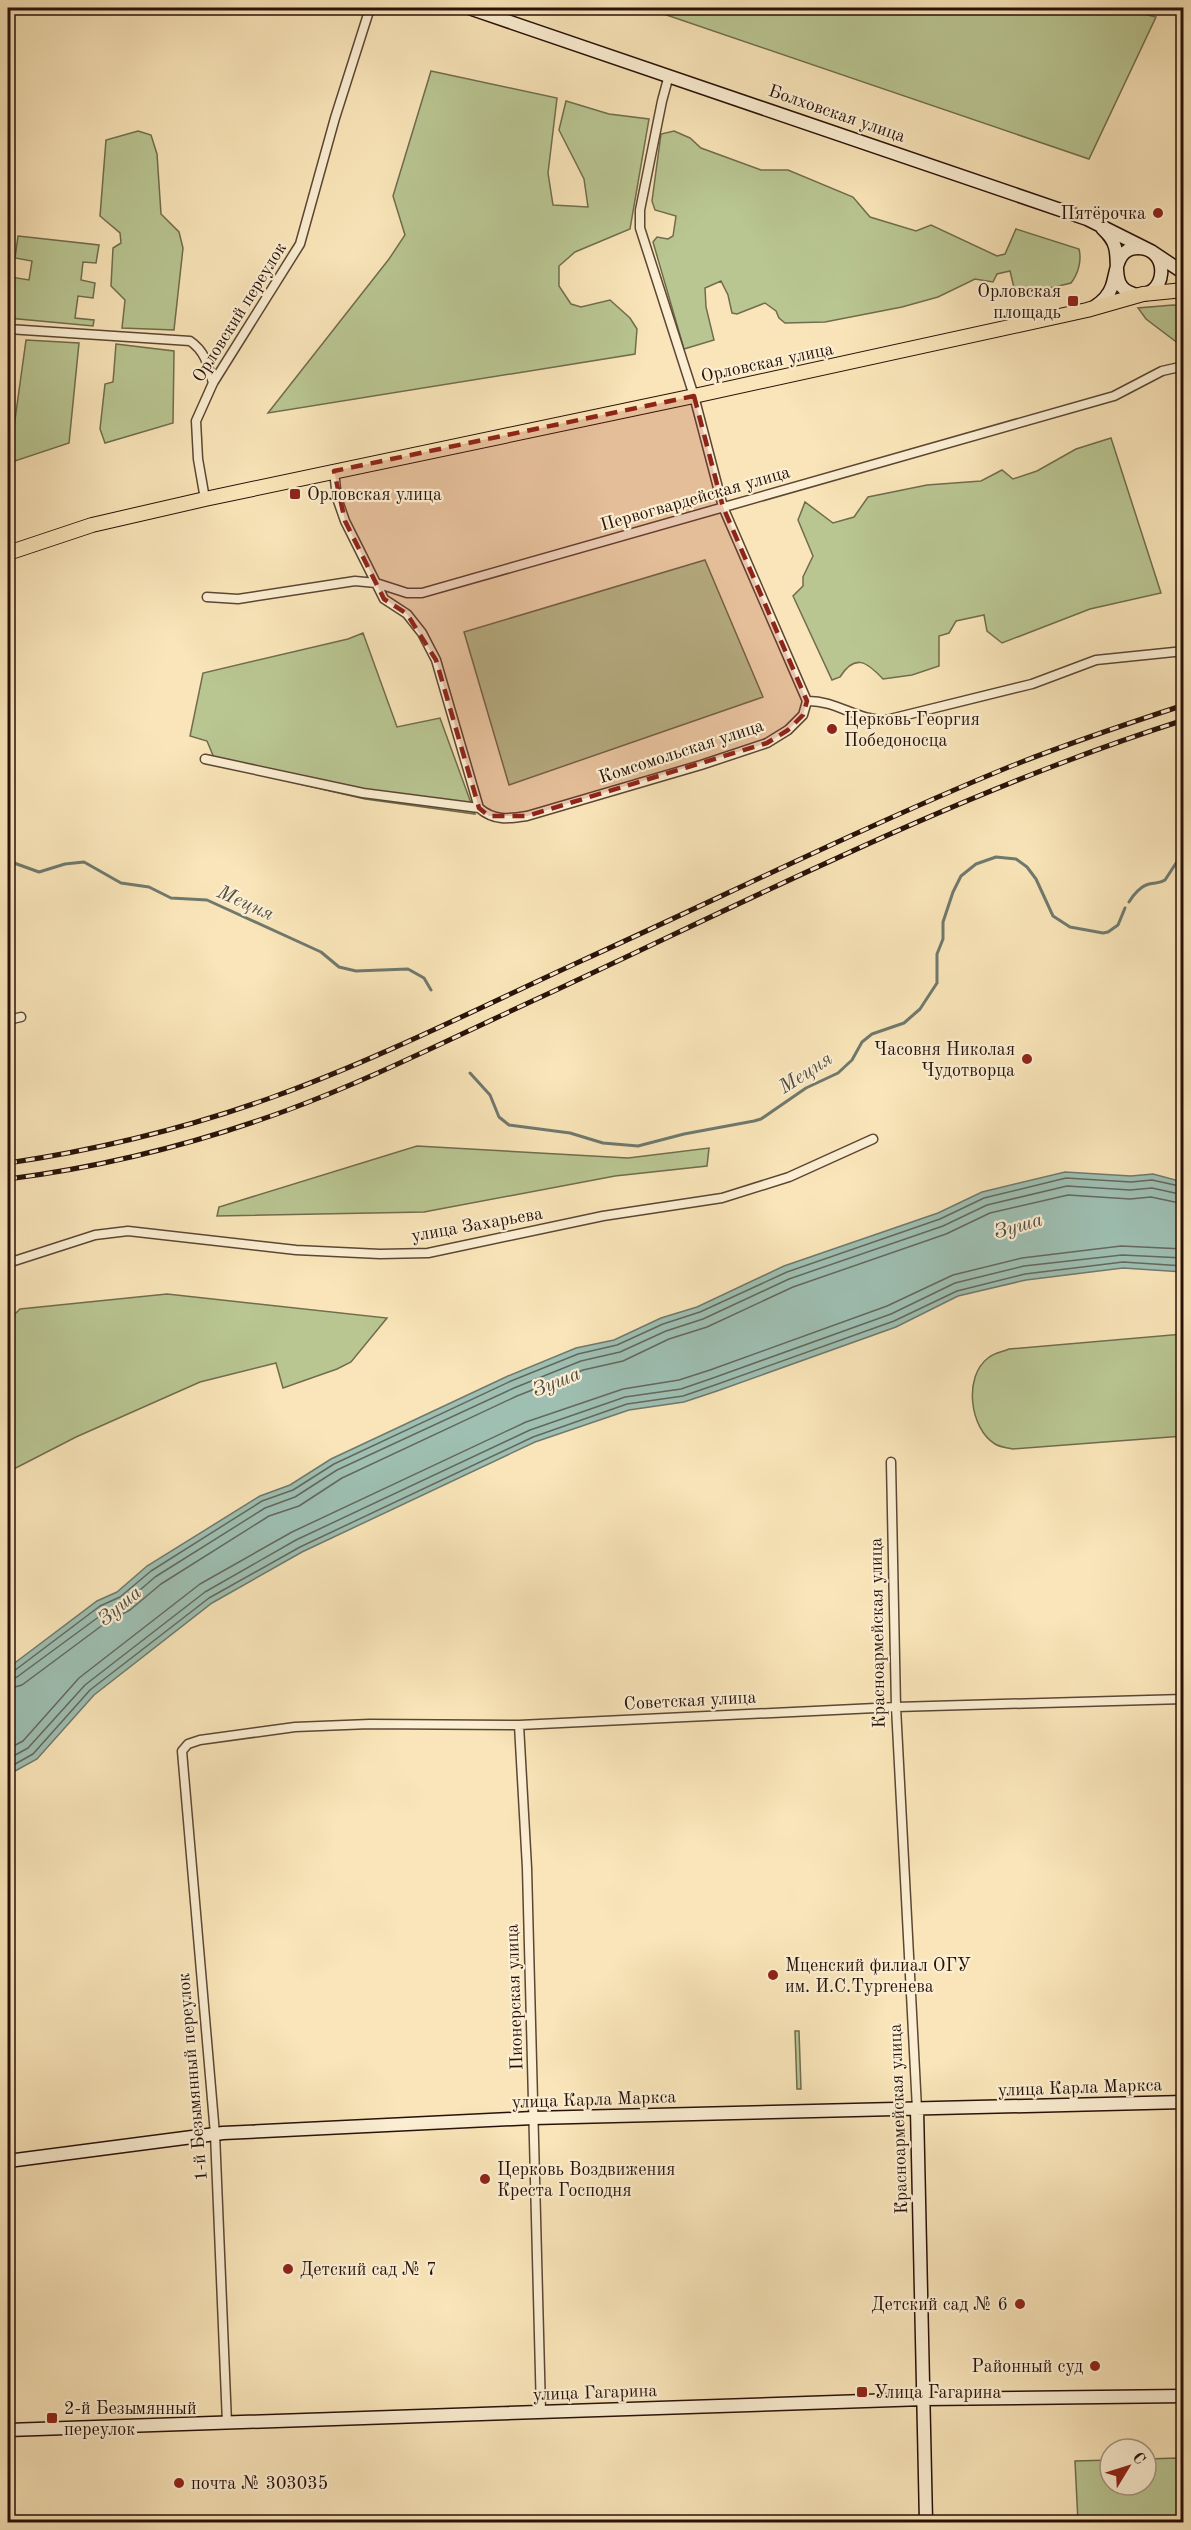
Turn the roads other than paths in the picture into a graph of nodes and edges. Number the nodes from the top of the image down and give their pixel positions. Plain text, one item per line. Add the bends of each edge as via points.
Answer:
1 (370, 8) edge
2 (469, 8) edge
3 (669, 75) junction
4 (1087, 219) junction
5 (1151, 251) junction
6 (1117, 264) junction
7 (1184, 273) edge
8 (1184, 290) edge
9 (1143, 294) junction
10 (1091, 309) junction
11 (8, 329) edge
12 (1184, 366) edge
13 (213, 383) junction
14 (694, 396) junction
15 (334, 471) junction
16 (205, 499) junction
17 (723, 507) junction
18 (8, 553) edge
19 (376, 583) junction
20 (207, 597) dead end
21 (1184, 651) edge
22 (807, 701) junction
23 (205, 759) dead end
24 (479, 808) junction
25 (21, 1017) dead end
26 (8, 1020) edge
27 (873, 1139) dead end
28 (8, 1263) edge
29 (891, 1462) dead end
30 (1184, 1699) edge
31 (896, 1707) junction
32 (519, 1725) junction
33 (200, 1740) joint
34 (1184, 2102) edge
35 (916, 2109) junction
36 (533, 2118) junction
37 (215, 2134) junction
38 (8, 2162) edge
39 (1184, 2397) edge
40 (924, 2399) junction
41 (541, 2412) junction
42 (227, 2423) junction
43 (8, 2430) edge
44 (926, 2523) edge

1 - 13 street, Орловский переулок via 300,244
2 - 3 main road, Болховская улица
3 - 4 main road, Болховская улица
3 - 14 street via 639,219
4 - 5 main road, Болховская улица
4 - 6 main road via 1110,236
5 - 6 main road via 1131,249
5 - 7 main road, Болховская улица
5 - 9 main road via 1161,264 1162,275 1152,291
6 - 9 main road via 1116,274 1123,289
6 - 10 main road via 1109,294
8 - 9 main road, Орловская улица
9 - 10 main road, Орловская улица
10 - 14 main road, Орловская улица
11 - 13 street via 190,341 206,357
12 - 17 street, Первогвардейская улица via 1162,371 1114,396
13 - 16 street, Орловский переулок via 196,421
14 - 15 main road, Орловская улица
14 - 17 street
15 - 16 main road, Орловская улица
15 - 19 street via 345,521
16 - 18 main road, Орловская улица via 93,525
17 - 19 street, Первогвардейская улица via 422,593 407,593
17 - 22 street
19 - 20 street, Первогвардейская улица via 355,581 238,599
19 - 24 street via 384,599 407,614 422,633 436,660
21 - 22 street via 1096,660 1032,684 886,720 869,720 821,700
22 - 24 street, Комсомольская улица via 803,715 767,743 701,765 527,816 504,819 489,816
23 - 24 street, Комсомольская улица via 363,793
25 - 26 street
27 - 28 street, улица Захарьева via 789,1177 722,1198 603,1216 428,1253 296,1250 119,1232 95,1235
29 - 31 street, Красноармейская улица
30 - 31 street, Советская улица
31 - 32 street, Советская улица
31 - 35 street, Красноармейская улица
32 - 33 street, Советская улица via 295,1727
32 - 36 street, Пионерская улица
33 - 37 street, 1-й Безымянный переулок via 182,1751
34 - 35 main road, улица Карла Маркса
35 - 36 main road, улица Карла Маркса
35 - 40 main road, Красноармейская улица
36 - 37 main road, улица Карла Маркса
36 - 41 street, Пионерская улица
37 - 38 main road, улица Карла Маркса
37 - 42 street, 1-й Безымянный переулок
39 - 40 main road, улица Гагарина
40 - 41 main road, улица Гагарина
40 - 44 main road, Красноармейская улица
41 - 42 main road, улица Гагарина
42 - 43 main road, улица Гагарина

